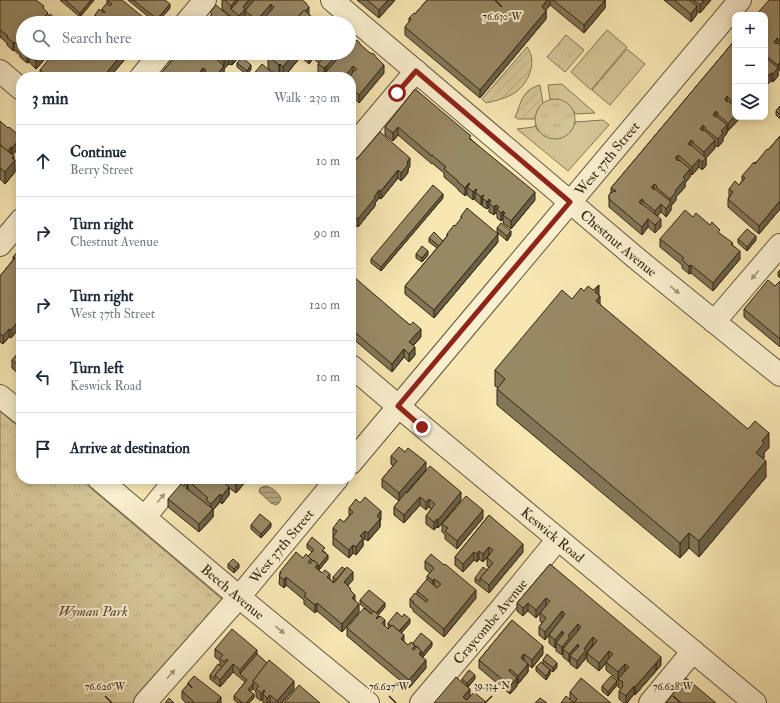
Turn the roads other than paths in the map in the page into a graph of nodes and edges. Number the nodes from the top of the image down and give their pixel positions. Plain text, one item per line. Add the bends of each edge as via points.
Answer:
1 (205, 0) edge
2 (332, 0) edge
3 (740, 0) edge
4 (192, 16) edge
5 (351, 16) edge
6 (356, 20) edge
7 (155, 60) edge
8 (0, 71) edge
9 (416, 71) junction
10 (145, 72) edge
11 (16, 85) edge
12 (356, 142) edge
13 (570, 202) junction
14 (16, 226) edge
15 (0, 245) edge
16 (780, 245) edge
17 (714, 322) junction
18 (356, 370) edge
19 (780, 375) edge
20 (0, 396) edge
21 (398, 406) junction
22 (16, 409) edge
23 (356, 456) edge
24 (105, 484) edge
25 (172, 484) edge
26 (333, 484) edge
27 (145, 517) junction
28 (558, 538) junction
29 (239, 597) junction
30 (693, 651) junction
31 (145, 703) edge
32 (368, 703) edge
33 (421, 703) edge
34 (650, 703) edge
35 (755, 703) edge

1 - 4 street
2 - 5 street, Chestnut Avenue
3 - 13 street, West 37th Street
6 - 9 street, Chestnut Avenue
7 - 10 street
8 - 11 street
9 - 12 street
9 - 13 street, Chestnut Avenue
13 -> 17 street, Chestnut Avenue
13 - 21 street, West 37th Street
14 - 15 street
16 -> 17 street
17 - 19 street, Chestnut Avenue
18 - 21 street, Keswick Road
20 - 22 street
21 - 23 street, West 37th Street
21 - 28 street, Keswick Road
24 - 27 street, Beech Avenue
27 -> 25 street
26 - 29 street, West 37th Street
27 - 29 street, Beech Avenue
28 - 30 street, Keswick Road
28 - 33 street, Craycombe Avenue
31 -> 29 street, West 37th Street
29 -> 32 street, Beech Avenue
30 - 34 street
30 - 35 street, Keswick Road

